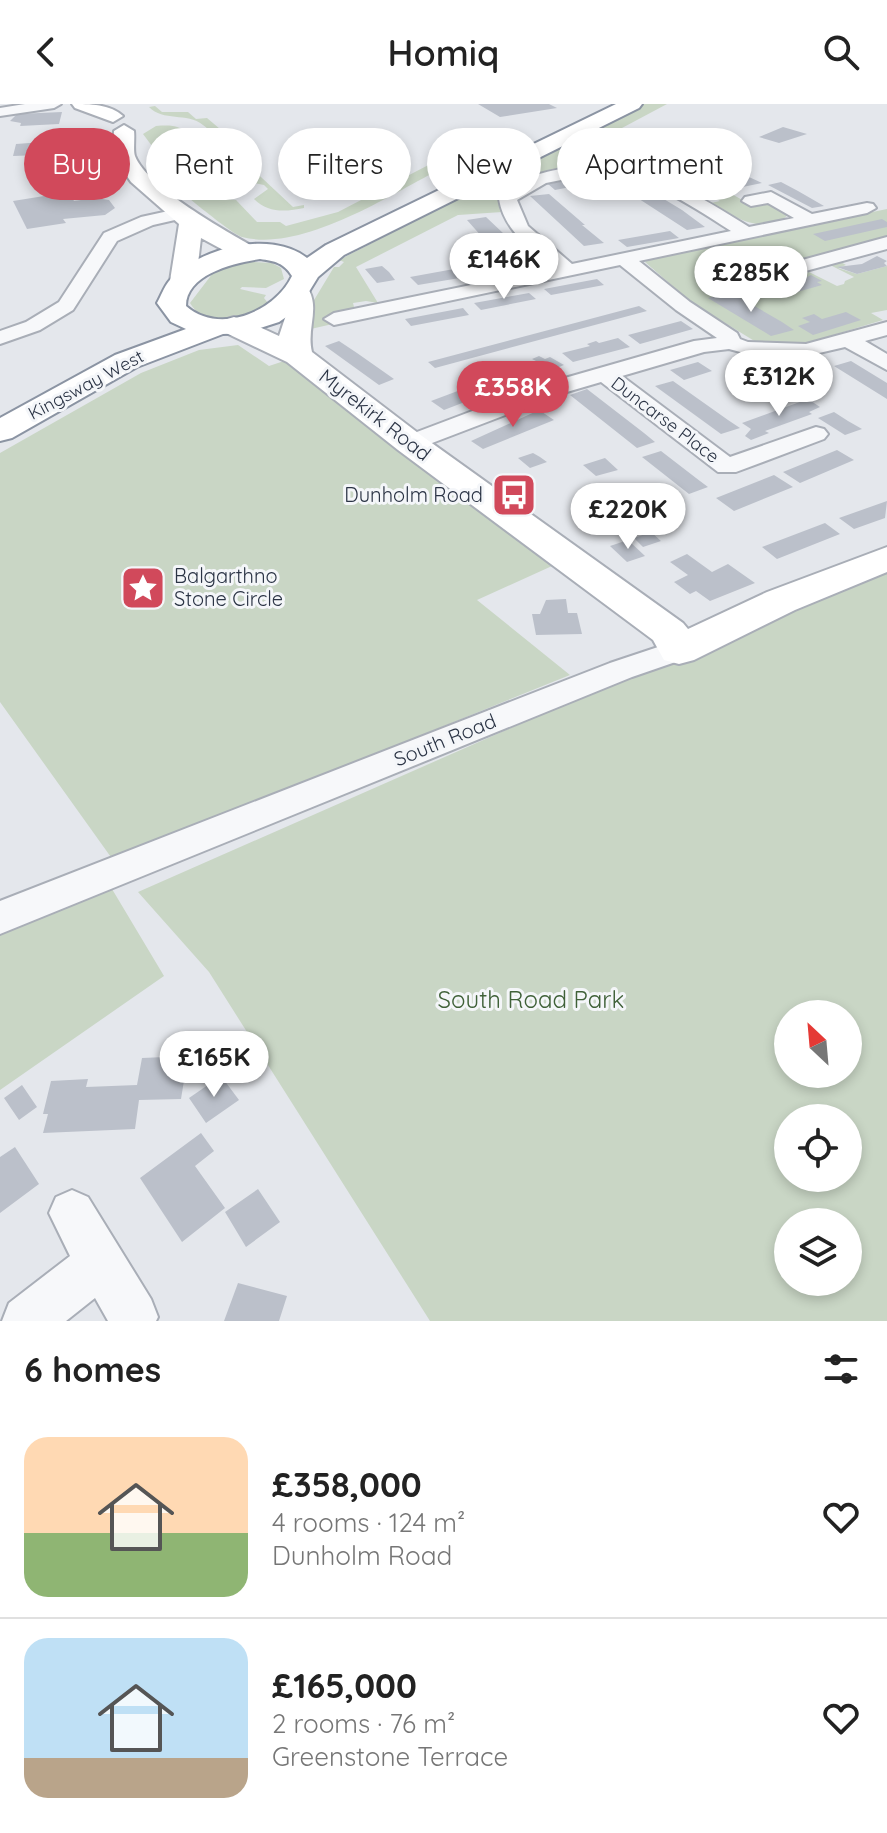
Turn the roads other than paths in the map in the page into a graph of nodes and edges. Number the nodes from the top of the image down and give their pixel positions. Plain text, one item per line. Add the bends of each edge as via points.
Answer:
1 (54, 104) edge
2 (82, 104) edge
3 (608, 104) edge
4 (632, 104) edge
5 (0, 112) edge
6 (751, 201) dead end
7 (867, 208) dead end
8 (187, 218) junction
9 (810, 220) junction
10 (746, 233) junction
11 (887, 243) edge
12 (258, 252) junction
13 (623, 258) junction
14 (774, 264) dead end
15 (568, 270) junction
16 (301, 285) junction
17 (178, 294) junction
18 (334, 319) dead end
19 (226, 326) junction
20 (887, 328) edge
21 (0, 338) edge
22 (848, 340) junction
23 (729, 343) junction
24 (298, 356) junction
25 (887, 363) edge
26 (605, 374) junction
27 (0, 411) edge
28 (0, 431) edge
29 (816, 434) dead end
30 (410, 443) junction
31 (887, 558) edge
32 (679, 650) junction
33 (0, 918) edge
34 (72, 1213) dead end
35 (101, 1262) junction
36 (133, 1317) dead end
37 (27, 1321) edge

1 - 5 street
2 - 8 main road via 130,122 124,156 129,166
3 - 12 main road, Kingsway West via 335,232
4 - 16 main road, Kingsway West via 335,250
6 - 9 street via 771,197
7 - 9 street
8 - 12 main road
8 - 17 main road
8 - 21 street via 147,221 110,237 66,306
9 - 10 street
10 - 13 street
10 - 15 street via 645,174 600,168 554,174 518,189 508,199 508,211
11 - 14 street via 797,268
12 - 16 main road via 302,265
12 - 17 main road, Kingsway West via 211,262
13 - 15 street
13 - 23 street via 730,337
15 - 18 street
16 - 19 main road, Kingsway West via 267,318
16 - 24 main road, Myrekirk Road via 293,335
17 - 19 main road via 190,321
17 - 27 main road, Kingsway West via 150,328
19 - 24 main road, Myrekirk Road
19 - 28 main road, Kingsway West via 126,361
20 - 22 street
22 - 23 street via 806,350
22 - 25 street
23 - 26 street
24 - 30 main road, Myrekirk Road
26 - 29 street, Duncarse Place via 727,467
26 - 30 street
30 - 32 main road, Myrekirk Road via 669,632
31 - 32 main road, South Road
32 - 33 street, South Road
34 - 35 street
35 - 36 street
35 - 37 street

